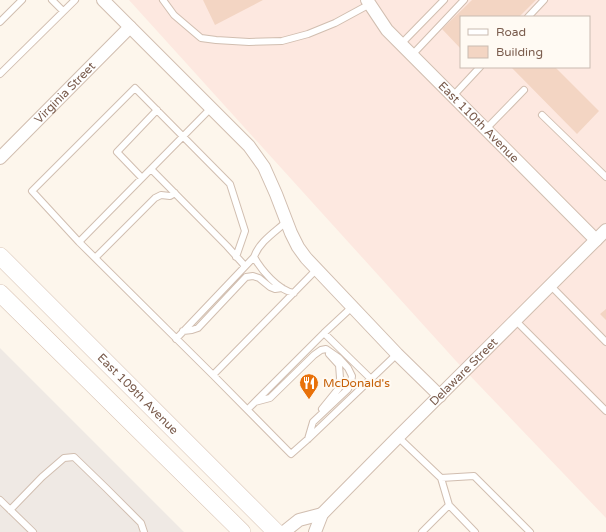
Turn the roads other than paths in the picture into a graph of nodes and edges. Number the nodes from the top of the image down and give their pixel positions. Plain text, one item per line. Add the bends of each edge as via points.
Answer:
1 (22, 0) edge
2 (52, 0) edge
3 (75, 0) edge
4 (103, 0) edge
5 (163, 0) edge
6 (444, 0) edge
7 (464, 0) edge
8 (544, 0) edge
9 (368, 2) edge
10 (63, 11) junction
11 (529, 16) edge
12 (0, 22) edge
13 (130, 27) junction
14 (401, 44) junction
15 (412, 55) junction
16 (479, 68) edge
17 (0, 73) edge
18 (524, 90) dead end
19 (453, 96) junction
20 (211, 108) junction
21 (157, 110) junction
22 (542, 115) dead end
23 (486, 129) junction
24 (183, 136) junction
25 (0, 158) edge
26 (151, 169) junction
27 (606, 177) edge
28 (142, 178) junction
29 (175, 193) junction
30 (286, 222) junction
31 (606, 230) edge
32 (596, 240) junction
33 (79, 242) junction
34 (0, 256) edge
35 (236, 257) junction
36 (254, 257) junction
37 (95, 258) junction
38 (245, 266) junction
39 (316, 270) junction
40 (550, 285) junction
41 (282, 288) junction
42 (0, 293) edge
43 (294, 293) junction
44 (352, 307) junction
45 (515, 320) junction
46 (183, 331) junction
47 (324, 333) junction
48 (176, 338) junction
49 (606, 342) edge
50 (326, 350) junction
51 (397, 354) junction
52 (213, 375) junction
53 (371, 379) junction
54 (440, 396) junction
55 (255, 402) junction
56 (248, 409) junction
57 (606, 411) edge
58 (313, 422) junction
59 (398, 437) junction
60 (308, 439) junction
61 (441, 478) junction
62 (0, 500) edge
63 (449, 505) junction
64 (10, 510) junction
65 (322, 514) junction
66 (525, 527) junction
67 (33, 532) edge
68 (144, 532) edge
69 (242, 532) edge
70 (276, 532) edge
71 (284, 532) edge
72 (315, 532) edge
73 (422, 532) edge
74 (475, 532) edge
75 (520, 532) edge
76 (530, 532) edge

1 - 12 lane
2 - 10 lane
3 - 10 lane
4 - 13 street
5 - 9 lane via 174,15 201,38 249,42 282,41 308,34 335,23
6 - 14 lane
7 - 15 lane
8 - 11 lane
9 - 14 street, East 110th Avenue via 387,30
10 - 17 lane
13 - 20 street
13 - 25 street, Virginia Street
14 - 15 street, East 110th Avenue
15 - 19 street, East 110th Avenue
16 - 19 lane
18 - 23 lane
19 - 23 street, East 110th Avenue
20 - 24 lane
20 - 30 street via 249,146 264,167
21 - 24 lane
21 - 28 lane via 117,152
21 - 33 lane via 135,88 32,191
22 - 27 lane
23 - 32 street, East 110th Avenue
24 - 26 lane
24 - 35 lane via 230,184 245,231
26 - 28 lane
26 - 29 lane
28 - 33 lane
29 - 35 lane
29 - 37 lane via 154,198
30 - 36 lane via 264,241
30 - 39 street via 298,247
31 - 32 street, Delaware Street
32 - 40 street, Delaware Street
33 - 37 lane
34 - 70 main road, East 109th Avenue
35 - 38 lane
36 - 38 lane
36 - 41 lane
37 - 48 lane
38 - 46 lane
39 - 43 lane
39 - 44 street
40 - 45 street, Delaware Street
40 - 49 lane
41 - 43 lane
41 - 46 lane via 275,289 259,278 246,277 198,328
42 - 69 main road, East 109th Avenue
43 - 52 lane
44 - 47 lane
44 - 51 street
45 - 54 street, Delaware Street
45 - 57 lane
46 - 48 lane
47 - 53 lane
47 - 55 lane
48 - 52 lane
50 - 55 lane via 314,355 270,398
50 - 58 lane via 339,365 339,388
50 - 58 lane via 339,358 348,368 352,376 351,383 348,389
51 - 53 lane
51 - 54 street
52 - 56 lane
53 - 60 lane
54 - 59 street, Delaware Street
55 - 56 lane
56 - 60 lane via 291,454
58 - 60 lane
59 - 61 lane
59 - 65 street, Delaware Street
61 - 63 lane
61 - 66 lane via 474,476
62 - 64 lane
63 - 73 lane
63 - 74 lane
64 - 67 lane
64 - 68 lane via 64,458 74,457 141,523
65 - 71 street via 299,520
65 - 72 street, Delaware Street
66 - 75 lane
66 - 76 lane

